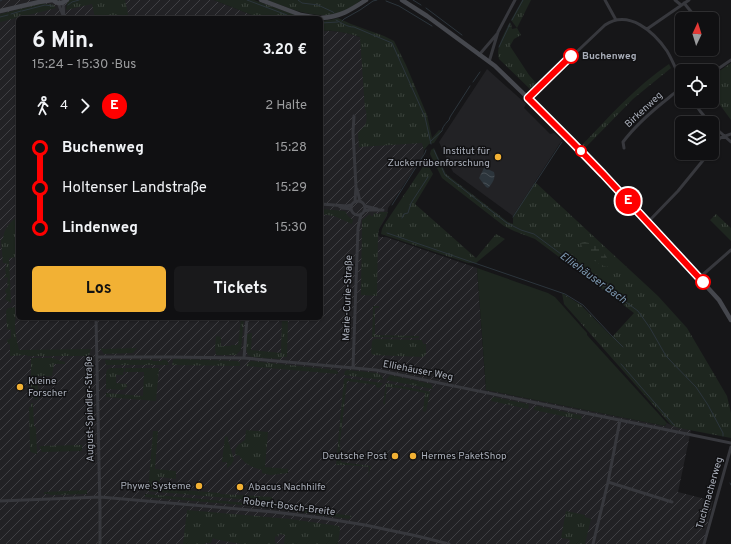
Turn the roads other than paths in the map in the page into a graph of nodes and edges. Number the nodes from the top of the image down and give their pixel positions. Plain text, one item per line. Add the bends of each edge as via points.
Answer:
1 (261, 0) edge
2 (366, 0) edge
3 (402, 0) edge
4 (515, 0) edge
5 (605, 0) edge
6 (675, 0) edge
7 (689, 0) edge
8 (40, 1) edge
9 (59, 1) edge
10 (682, 4) junction
11 (0, 11) edge
12 (690, 12) edge
13 (64, 16) edge
14 (307, 16) edge
15 (323, 18) edge
16 (616, 20) junction
17 (647, 29) junction
18 (498, 32) junction
19 (479, 55) junction
20 (731, 60) edge
21 (489, 62) junction
22 (675, 67) edge
23 (719, 68) edge
24 (675, 93) edge
25 (528, 98) junction
26 (698, 108) edge
27 (354, 116) dead end
28 (704, 116) edge
29 (719, 131) edge
30 (731, 134) edge
31 (725, 136) junction
32 (719, 139) edge
33 (731, 142) edge
34 (624, 148) dead end
35 (703, 160) edge
36 (356, 187) junction
37 (355, 201) junction
38 (360, 201) junction
39 (323, 204) edge
40 (365, 206) junction
41 (351, 207) junction
42 (364, 211) junction
43 (356, 214) junction
44 (361, 214) junction
45 (648, 222) junction
46 (358, 228) junction
47 (731, 250) edge
48 (699, 278) junction
49 (96, 320) edge
50 (247, 320) edge
51 (731, 320) edge
52 (97, 358) junction
53 (244, 358) junction
54 (354, 368) junction
55 (620, 420) junction
56 (731, 443) edge
57 (731, 447) edge
58 (608, 482) junction
59 (100, 498) junction
60 (0, 502) edge
61 (672, 502) dead end
62 (442, 543) edge
63 (100, 544) edge
64 (449, 544) edge
65 (593, 544) edge
66 (704, 544) edge

1 - 14 street
2 - 15 street via 343,14
3 - 19 street
4 - 18 street
5 - 16 street
6 - 10 street
7 - 10 street
8 - 9 street
8 - 11 street
9 - 13 street
10 - 12 street
10 - 17 street
16 - 17 street via 628,20
16 - 25 street via 605,25
17 - 22 street via 668,52
18 - 19 street
18 - 21 street
19 - 21 street
20 - 23 street
21 - 25 street
24 - 34 street, Birkenweg via 623,142
25 - 45 street
26 - 28 street
27 - 36 street
29 - 31 street
30 - 31 street
31 - 32 street
31 - 33 street
35 - 45 street
36 - 37 street
36 - 38 street
37 - 38 street
37 - 41 street
38 - 40 street
39 - 41 street
40 - 42 street
40 - 42 street via 381,210
41 - 43 street
42 - 44 street
43 - 44 street
43 - 46 street, Marie-Curie-Straße
44 - 46 street, Marie-Curie-Straße
45 - 48 street
46 - 54 street, Marie-Curie-Straße
47 - 48 street
48 - 51 street via 719,300
49 - 52 street, August-Spindler-Straße
50 - 53 street
52 - 53 street, Elliehäuser Weg
52 - 59 street, August-Spindler-Straße
53 - 54 street, Elliehäuser Weg
54 - 55 street, Elliehäuser Weg via 386,372
55 - 56 street, Elliehäuser Weg
55 - 58 street
57 - 66 street, Tuchmacherweg
58 - 61 street
58 - 65 street
59 - 60 street, Robert-Bosch-Breite
59 - 62 street, Robert-Bosch-Breite via 274,512 344,521
59 - 63 street, August-Spindler-Straße
62 - 64 street, Robert-Bosch-Breite

